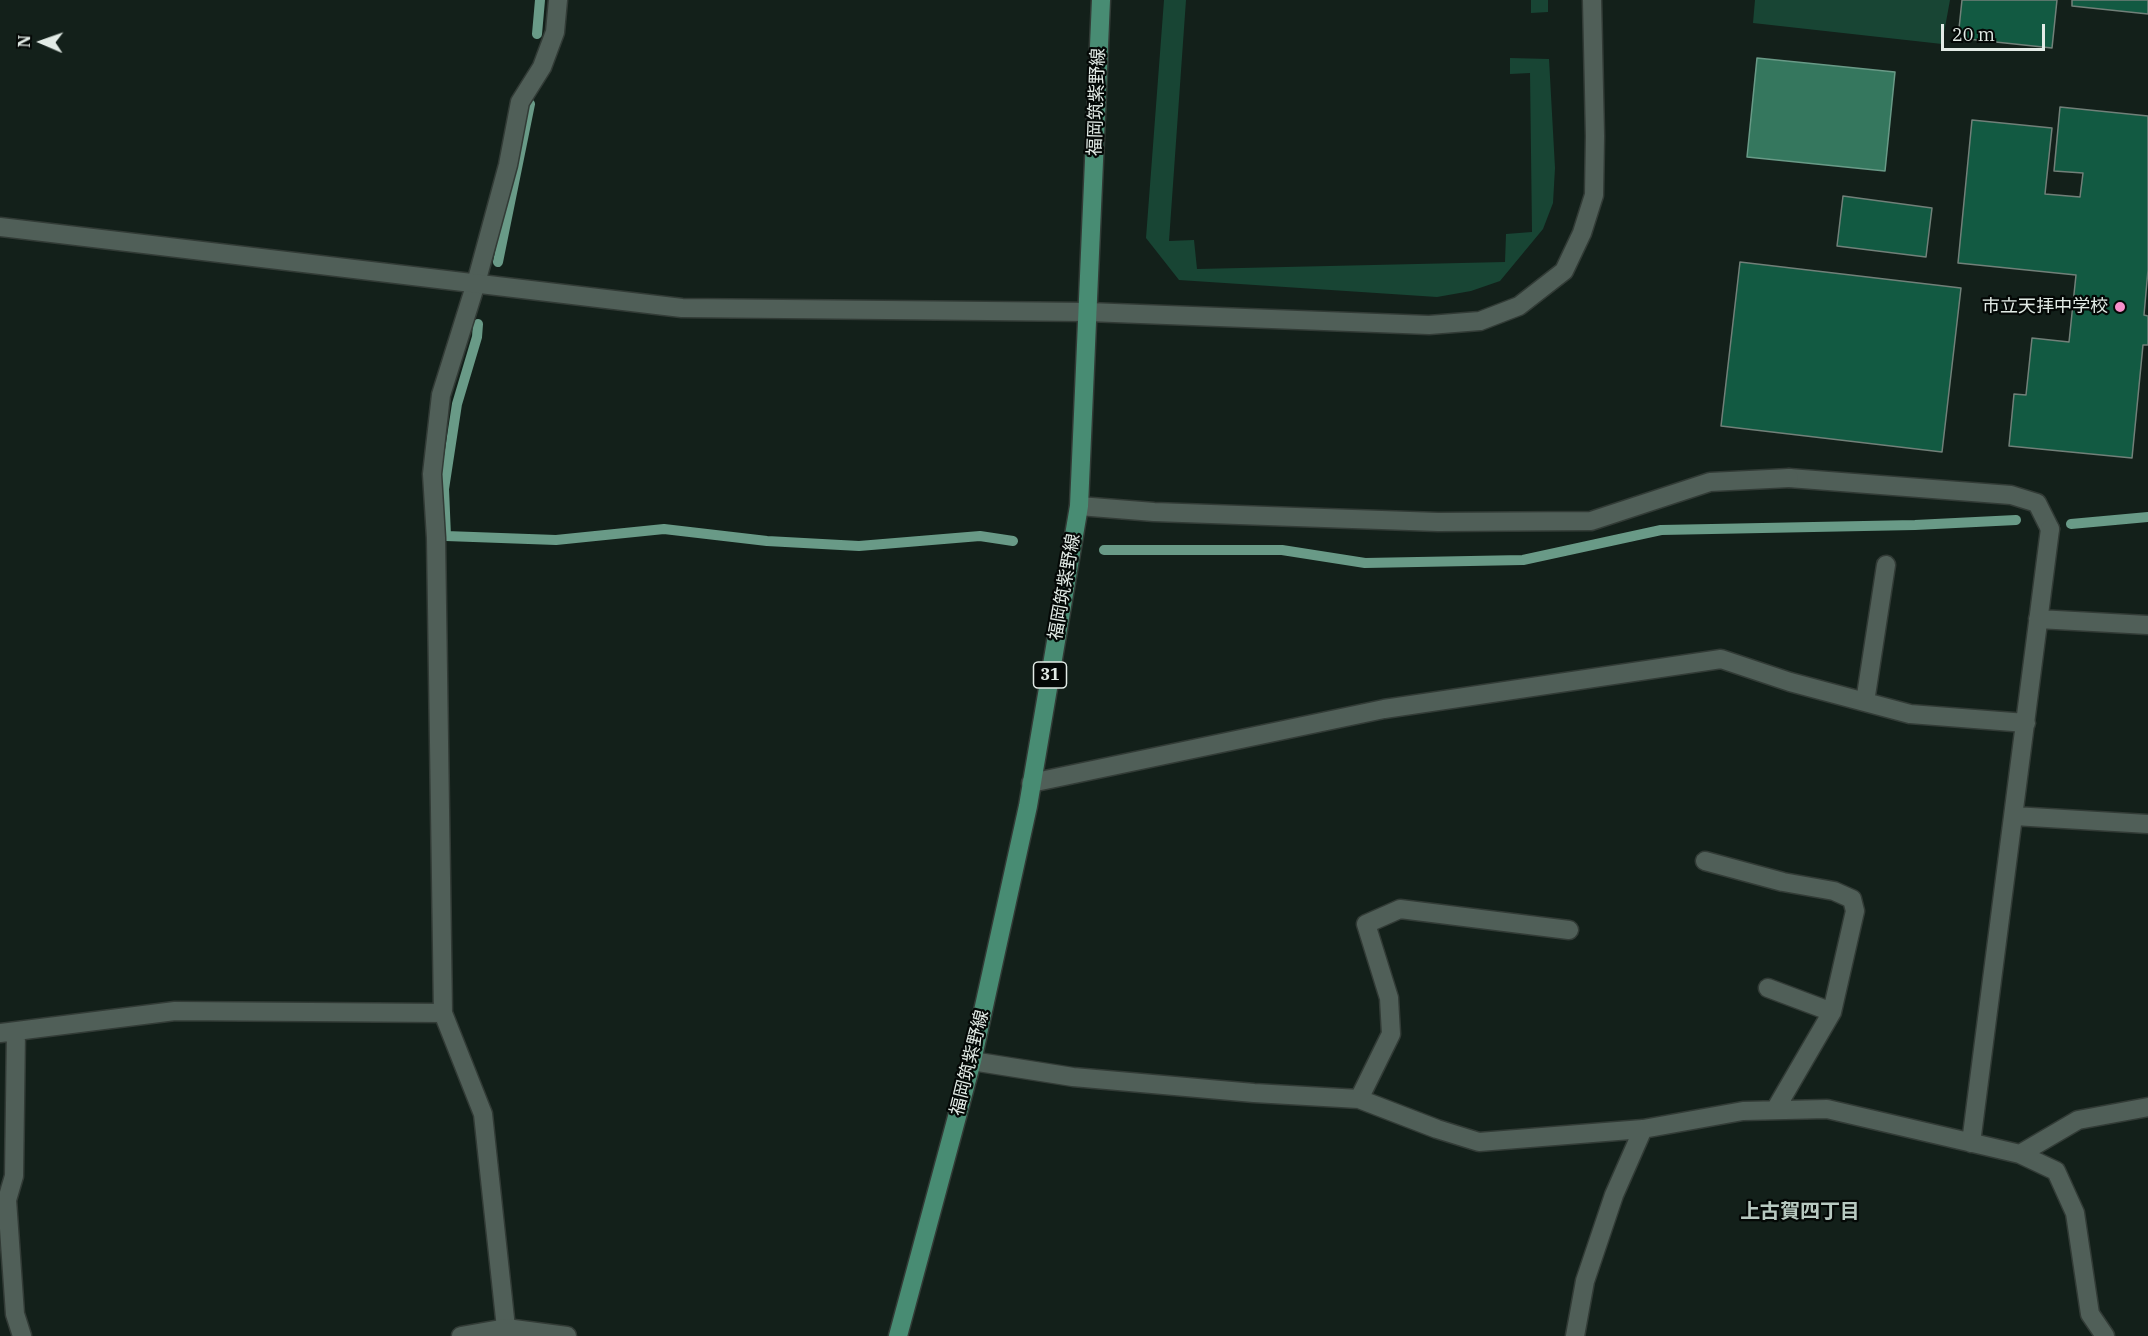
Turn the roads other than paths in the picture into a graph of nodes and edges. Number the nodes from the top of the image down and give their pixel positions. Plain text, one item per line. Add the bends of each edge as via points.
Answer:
1 (558, 0) edge
2 (1101, 0) edge
3 (1593, 0) edge
4 (0, 228) edge
5 (476, 283) junction
6 (1088, 312) junction
7 (1079, 506) junction
8 (1886, 565) dead end
9 (2038, 619) junction
10 (2148, 625) edge
11 (1865, 702) junction
12 (2026, 723) junction
13 (1031, 783) junction
14 (2014, 816) junction
15 (2148, 824) edge
16 (1704, 861) dead end
17 (1569, 930) dead end
18 (1768, 988) dead end
19 (1832, 1012) junction
20 (443, 1013) junction
21 (8, 1032) edge
22 (972, 1061) junction
23 (1359, 1099) junction
24 (2148, 1107) edge
25 (1775, 1110) junction
26 (1643, 1129) junction
27 (1971, 1143) junction
28 (2020, 1154) junction
29 (506, 1328) junction
30 (22, 1336) edge
31 (461, 1336) edge
32 (567, 1336) edge
33 (898, 1336) edge
34 (1575, 1336) edge
35 (2105, 1336) edge

1 - 5 street via 555,32 542,67 520,102 508,165
2 - 6 main road, 福岡筑紫野線 / 31
3 - 6 street via 1594,195 1564,271 1519,306 1480,321 1429,325
4 - 5 street
5 - 6 street via 682,308
5 - 20 street via 441,395 432,474
6 - 7 main road, 福岡筑紫野線 / 31
7 - 9 street via 1438,522 1591,521 1710,482 1789,478 2011,495 2037,503 2050,529
7 - 13 main road, 福岡筑紫野線 / 31
8 - 11 street
9 - 10 street
9 - 12 street
11 - 12 street via 1910,714
11 - 13 street via 1721,659 1384,709
12 - 14 street
13 - 22 main road, 福岡筑紫野線 / 31
14 - 15 street
14 - 27 street
16 - 19 street via 1852,898 1855,911
17 - 23 street via 1400,909 1366,924 1389,998 1391,1034
18 - 19 street
19 - 25 street
20 - 21 street via 175,1011
20 - 29 street via 483,1114
21 - 30 street via 14,1176 7,1200 15,1314
22 - 23 street via 1073,1077
22 - 33 main road, 福岡筑紫野線 / 31
23 - 26 street via 1479,1142
24 - 28 street via 2078,1120
25 - 26 street via 1743,1111
25 - 27 street via 1827,1109
26 - 34 street via 1614,1195 1585,1281
27 - 28 street
28 - 35 street via 2056,1171 2075,1213 2090,1314
29 - 31 street
29 - 32 street

